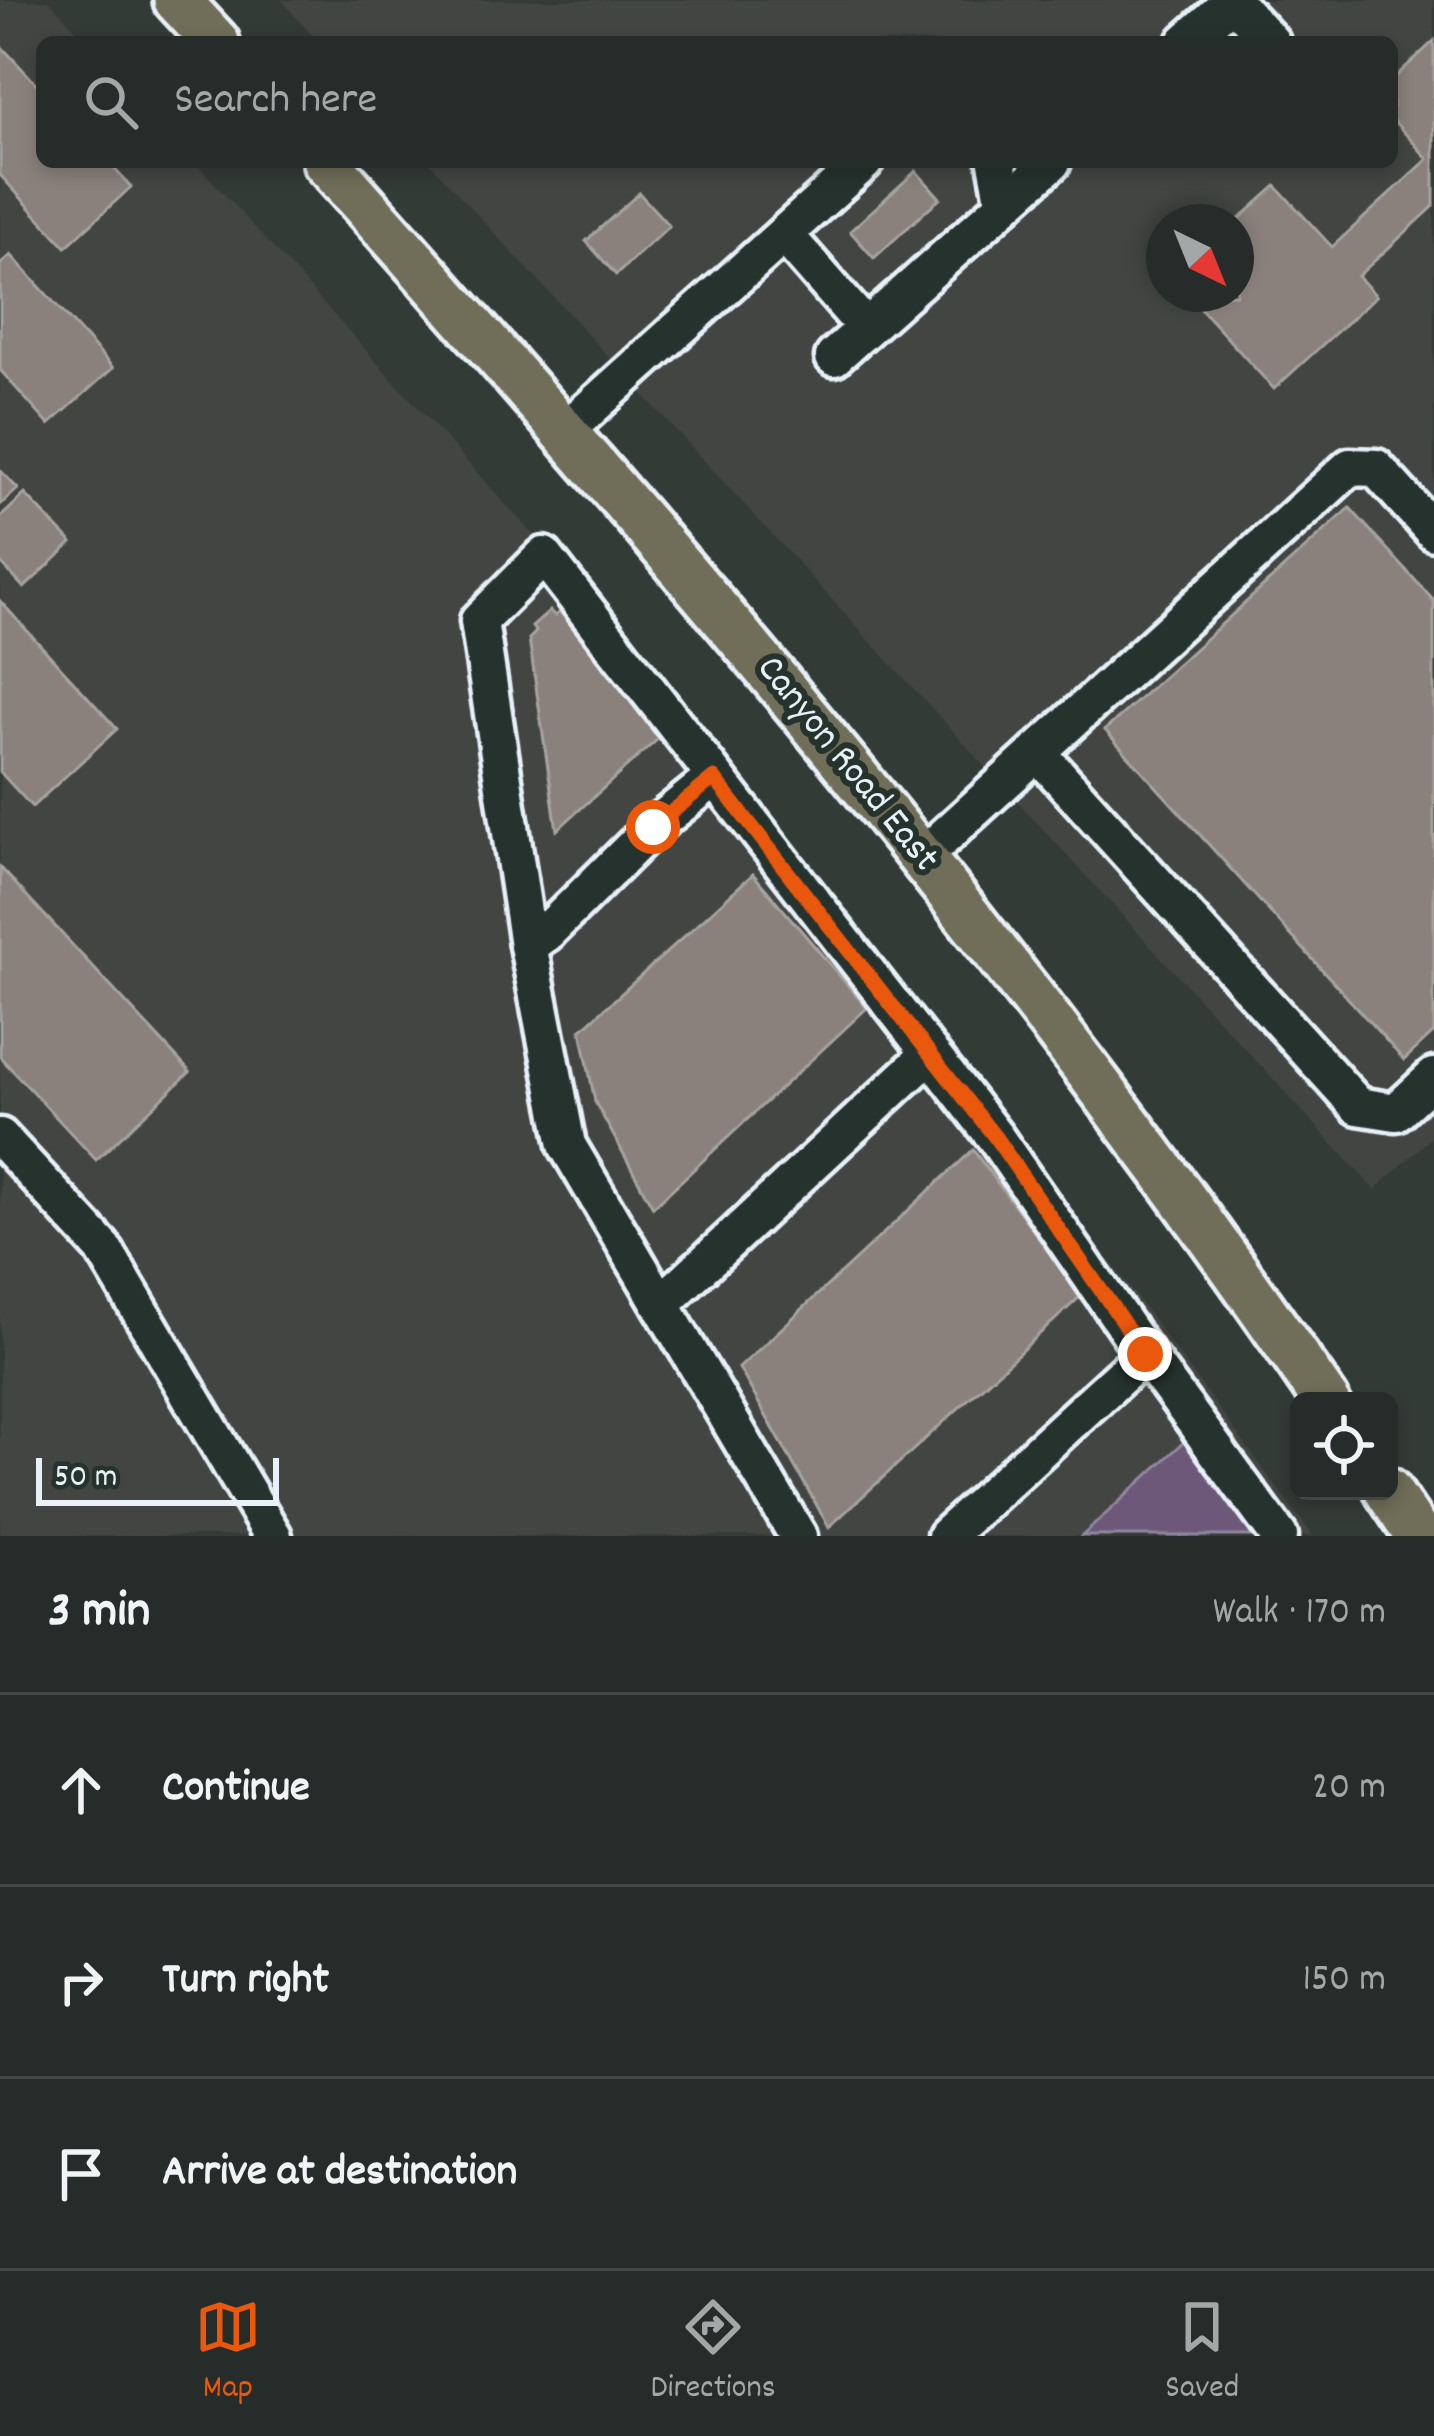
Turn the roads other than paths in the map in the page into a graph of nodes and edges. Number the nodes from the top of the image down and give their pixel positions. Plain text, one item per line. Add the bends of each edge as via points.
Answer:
1 (1232, 0) edge
2 (1193, 36) edge
3 (1265, 36) edge
4 (331, 168) edge
5 (857, 168) edge
6 (998, 168) edge
7 (1045, 168) edge
8 (1005, 204) junction
9 (784, 234) junction
10 (866, 328) junction
11 (834, 357) dead end
12 (566, 430) junction
13 (1434, 532) edge
14 (1037, 752) junction
15 (714, 778) junction
16 (922, 857) junction
17 (528, 945) junction
18 (930, 1054) junction
19 (1434, 1076) edge
20 (0, 1137) edge
21 (661, 1304) junction
22 (1145, 1354) junction
23 (1320, 1392) edge
24 (1394, 1500) edge
25 (273, 1536) edge
26 (798, 1536) edge
27 (946, 1536) edge
28 (1280, 1536) edge
29 (1418, 1536) edge

1 - 2 street
1 - 3 street
4 - 12 main road, Canyon Road East
5 - 9 street
6 - 8 street
7 - 8 street
8 - 10 street
9 - 10 street
9 - 12 street
10 - 11 street
12 - 16 main road, Canyon Road East
13 - 14 street via 1376,468 1350,466
14 - 16 street
14 - 19 street via 1358,1106 1396,1112
15 - 17 street
15 - 17 street via 544,556 479,621
15 - 18 street
16 - 23 main road, Canyon Road East via 1184,1199
17 - 21 street via 567,1145
18 - 21 street
18 - 22 street
20 - 25 street via 103,1249
21 - 26 street
22 - 27 street
22 - 28 street
24 - 29 main road

